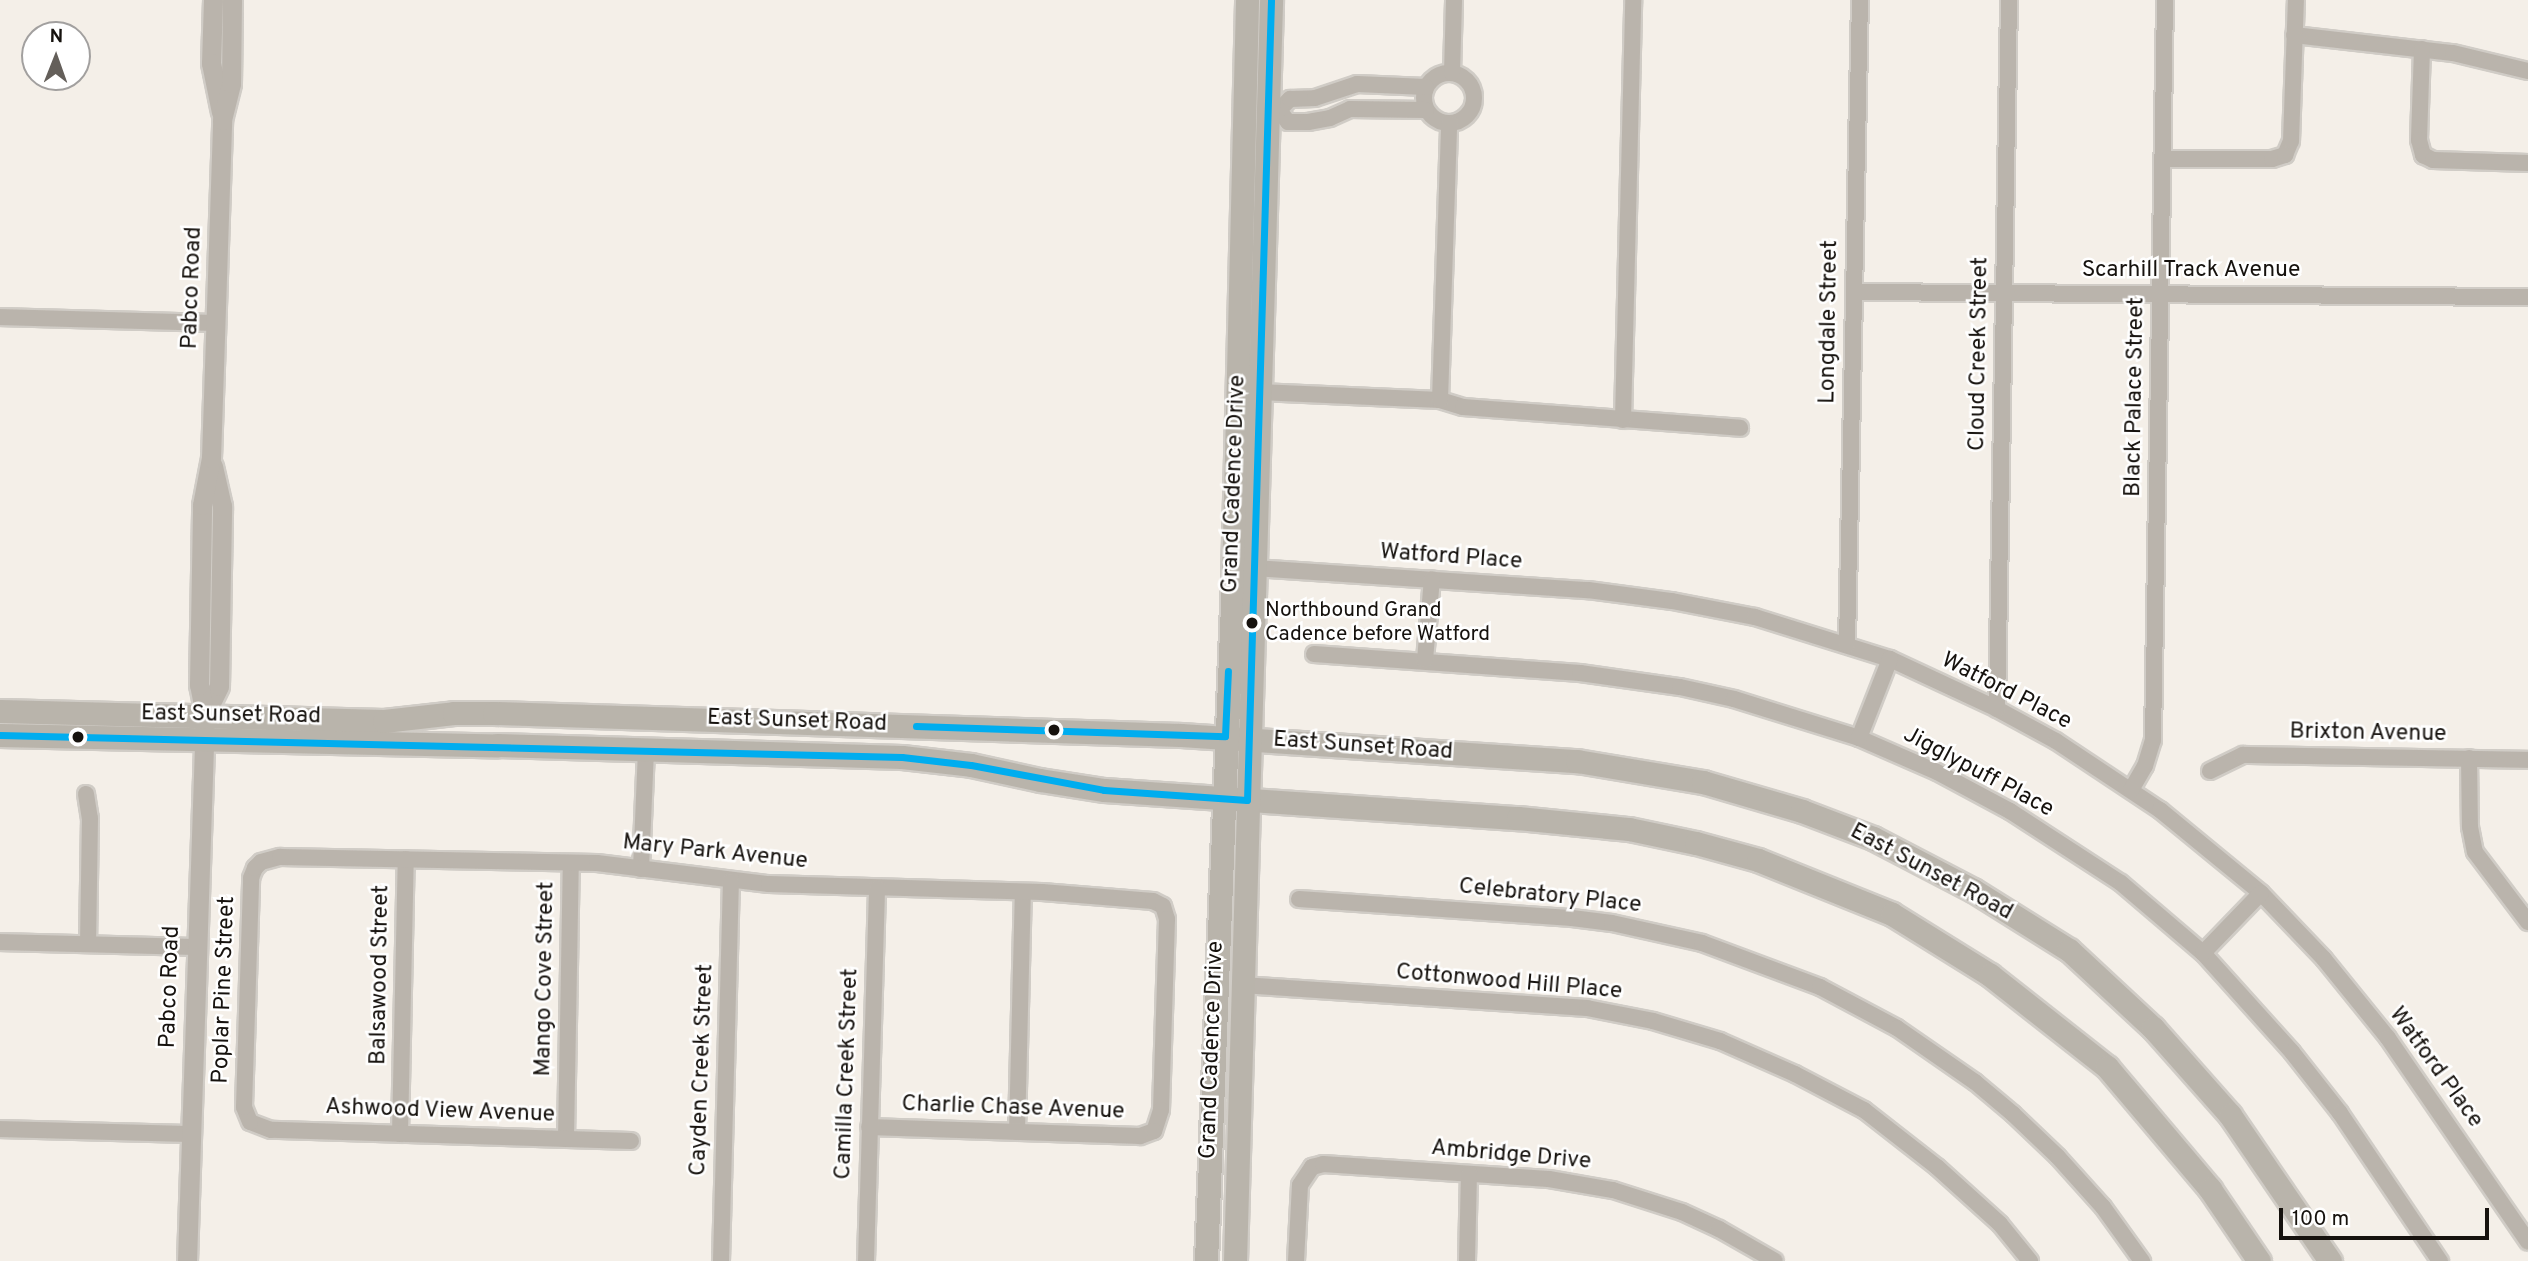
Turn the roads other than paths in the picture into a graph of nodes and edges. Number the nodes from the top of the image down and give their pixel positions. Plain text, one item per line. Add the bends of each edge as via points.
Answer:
1 (213, 0) edge
2 (232, 0) edge
3 (1247, 0) edge
4 (1271, 0) edge
5 (1454, 0) edge
6 (1633, 0) edge
7 (1860, 0) edge
8 (2009, 0) edge
9 (2165, 0) edge
10 (2296, 0) edge
11 (2294, 35) junction
12 (2422, 49) junction
13 (2528, 71) edge
14 (1452, 73) junction
15 (1426, 87) junction
16 (1264, 110) junction
17 (1426, 110) junction
18 (222, 120) junction
19 (1449, 123) junction
20 (2162, 159) junction
21 (2528, 163) edge
22 (1854, 292) junction
23 (2160, 292) junction
24 (2004, 293) junction
25 (2528, 297) edge
26 (0, 317) edge
27 (216, 323) junction
28 (1259, 392) junction
29 (1440, 400) junction
30 (1623, 420) junction
31 (1740, 428) dead end
32 (1254, 568) junction
33 (1432, 579) junction
34 (1847, 645) junction
35 (1314, 654) dead end
36 (1890, 659) junction
37 (1425, 660) junction
38 (1997, 709) junction
39 (0, 711) edge
40 (205, 715) junction
41 (645, 716) junction
42 (783, 722) junction
43 (0, 735) edge
44 (1225, 736) junction
45 (204, 738) junction
46 (1249, 738) junction
47 (1859, 738) junction
48 (546, 746) junction
49 (646, 749) junction
50 (2469, 758) junction
51 (2528, 760) edge
52 (2210, 771) dead end
53 (2131, 790) junction
54 (86, 794) dead end
55 (1222, 798) junction
56 (1247, 800) junction
57 (406, 859) junction
58 (261, 862) joint
59 (571, 863) junction
60 (641, 869) junction
61 (731, 881) junction
62 (877, 888) junction
63 (1023, 892) junction
64 (2261, 893) junction
65 (1299, 899) dead end
66 (2528, 922) edge
67 (0, 942) edge
68 (88, 944) junction
69 (197, 947) junction
70 (2203, 953) junction
71 (1242, 985) junction
72 (250, 1122) joint
73 (869, 1127) junction
74 (0, 1129) edge
75 (1154, 1130) joint
76 (1017, 1132) junction
77 (190, 1133) junction
78 (400, 1134) junction
79 (566, 1139) junction
80 (631, 1141) dead end
81 (1469, 1174) junction
82 (2528, 1242) edge
83 (187, 1261) edge
84 (721, 1261) edge
85 (866, 1261) edge
86 (1206, 1261) edge
87 (1235, 1261) edge
88 (1296, 1261) edge
89 (1467, 1261) edge
90 (1775, 1261) edge
91 (2029, 1261) edge
92 (2142, 1261) edge
93 (2259, 1261) edge
94 (2330, 1261) edge
95 (2440, 1261) edge

1 - 18 street, Pabco Road via 211,63
2 - 18 street, Pabco Road via 231,83
3 - 16 main road, Grand Cadence Drive
4 - 16 main road, Grand Cadence Drive
5 - 14 street
6 - 30 street
7 - 22 street, Longdale Street
8 - 24 street, Cloud Creek Street
9 - 20 street, Black Palace Street
10 - 11 street
11 - 12 street
11 - 20 street via 2291,141 2285,155 2272,159
12 - 13 street via 2485,58
12 - 21 street via 2419,140 2423,155 2433,160
14 - 15 street via 1437,76
14 - 19 street via 1468,81 1474,97 1469,114
15 - 16 street via 1357,84 1315,98 1290,99
15 - 17 street
16 - 17 street via 1288,122 1330,118 1350,109
16 - 28 main road, Grand Cadence Drive
16 - 44 main road, Grand Cadence Drive
17 - 19 street via 1437,121
18 - 27 street, Pabco Road
19 - 29 street
20 - 23 street, Black Palace Street
22 - 24 street, Scarhill Track Avenue
22 - 34 street, Longdale Street
23 - 24 street, Scarhill Track Avenue
23 - 25 street, Scarhill Track Avenue
23 - 53 street, Black Palace Street via 2153,740
24 - 38 street, Cloud Creek Street
26 - 27 street
27 - 40 street, Pabco Road via 211,458 202,505 199,685
28 - 29 street
28 - 32 main road, Grand Cadence Drive
29 - 30 street via 1463,407
30 - 31 street
32 - 33 street, Watford Place
32 - 46 main road, Grand Cadence Drive
33 - 34 street, Watford Place via 1672,601 1755,617
33 - 37 street
34 - 36 street, Watford Place
35 - 37 street, Jigglypuff Place
36 - 38 street, Watford Place
36 - 47 street
37 - 47 street, Jigglypuff Place via 1680,687
38 - 53 street, Watford Place
39 - 40 main road, East Sunset Road
40 - 41 main road, East Sunset Road via 384,721 454,713
40 - 45 street, Pabco Road
41 - 42 main road, East Sunset Road
41 - 48 main road via 622,729 575,733
42 - 44 main road, East Sunset Road
42 - 49 main road via 737,733 677,734
43 - 45 main road, East Sunset Road
44 - 46 main road, East Sunset Road
44 - 55 main road, Grand Cadence Drive
45 - 48 main road, East Sunset Road
45 - 69 street, Pabco Road
46 - 56 main road, Grand Cadence Drive
46 - 94 main road, East Sunset Road via 1577,761 1642,770 1703,782 1802,811 1873,838 1973,890 2068,950 2125,1002 2230,1115
47 - 70 street, Jigglypuff Place via 2010,811 2121,883
48 - 49 main road, East Sunset Road
49 - 55 main road, East Sunset Road via 902,757 1104,790
49 - 60 street
50 - 51 street, Brixton Avenue
50 - 52 street, Brixton Avenue via 2243,755
50 - 66 street via 2475,852
53 - 64 street, Watford Place
54 - 68 street via 90,818
55 - 56 main road, East Sunset Road
55 - 86 main road, Grand Cadence Drive
56 - 71 main road, Grand Cadence Drive
56 - 93 main road, East Sunset Road via 1629,829 1758,860 1892,914 1990,975 2106,1067 2210,1189
57 - 58 street, Mary Park Avenue via 280,857
57 - 59 street, Mary Park Avenue
57 - 78 street, Balsawood Street
58 - 72 street, Poplar Pine Street via 251,878 244,1107
59 - 60 street, Mary Park Avenue
59 - 79 street, Mango Cove Street
60 - 61 street, Mary Park Avenue
61 - 62 street, Mary Park Avenue
61 - 84 street, Cayden Creek Street
62 - 63 street, Mary Park Avenue
62 - 73 street, Camilla Creek Street
63 - 75 street, Mary Park Avenue via 1153,901 1163,906 1167,919 1161,1110
63 - 76 street
64 - 70 street
64 - 82 street, Watford Place via 2324,959 2388,1038
65 - 92 street, Celebratory Place via 1612,923 1702,943 1820,987 1918,1042 2013,1114 2103,1207
67 - 68 street
68 - 69 street
69 - 77 street, Pabco Road
70 - 95 street, Jigglypuff Place via 2340,1113
71 - 87 main road, Grand Cadence Drive
71 - 91 street, Cottonwood Hill Place via 1587,1008 1720,1041 1864,1110 2000,1224
72 - 78 street, Ashwood View Avenue via 271,1130
73 - 76 street, Charlie Chase Avenue
73 - 85 street, Camilla Creek Street
74 - 77 street
75 - 76 street, Charlie Chase Avenue via 1140,1136
77 - 83 street, Pabco Road
78 - 79 street, Ashwood View Avenue
79 - 80 street, Ashwood View Avenue
81 - 88 street, Ambridge Drive via 1332,1164 1312,1167 1299,1189
81 - 89 street
81 - 90 street, Ambridge Drive via 1549,1179 1635,1196 1719,1229

